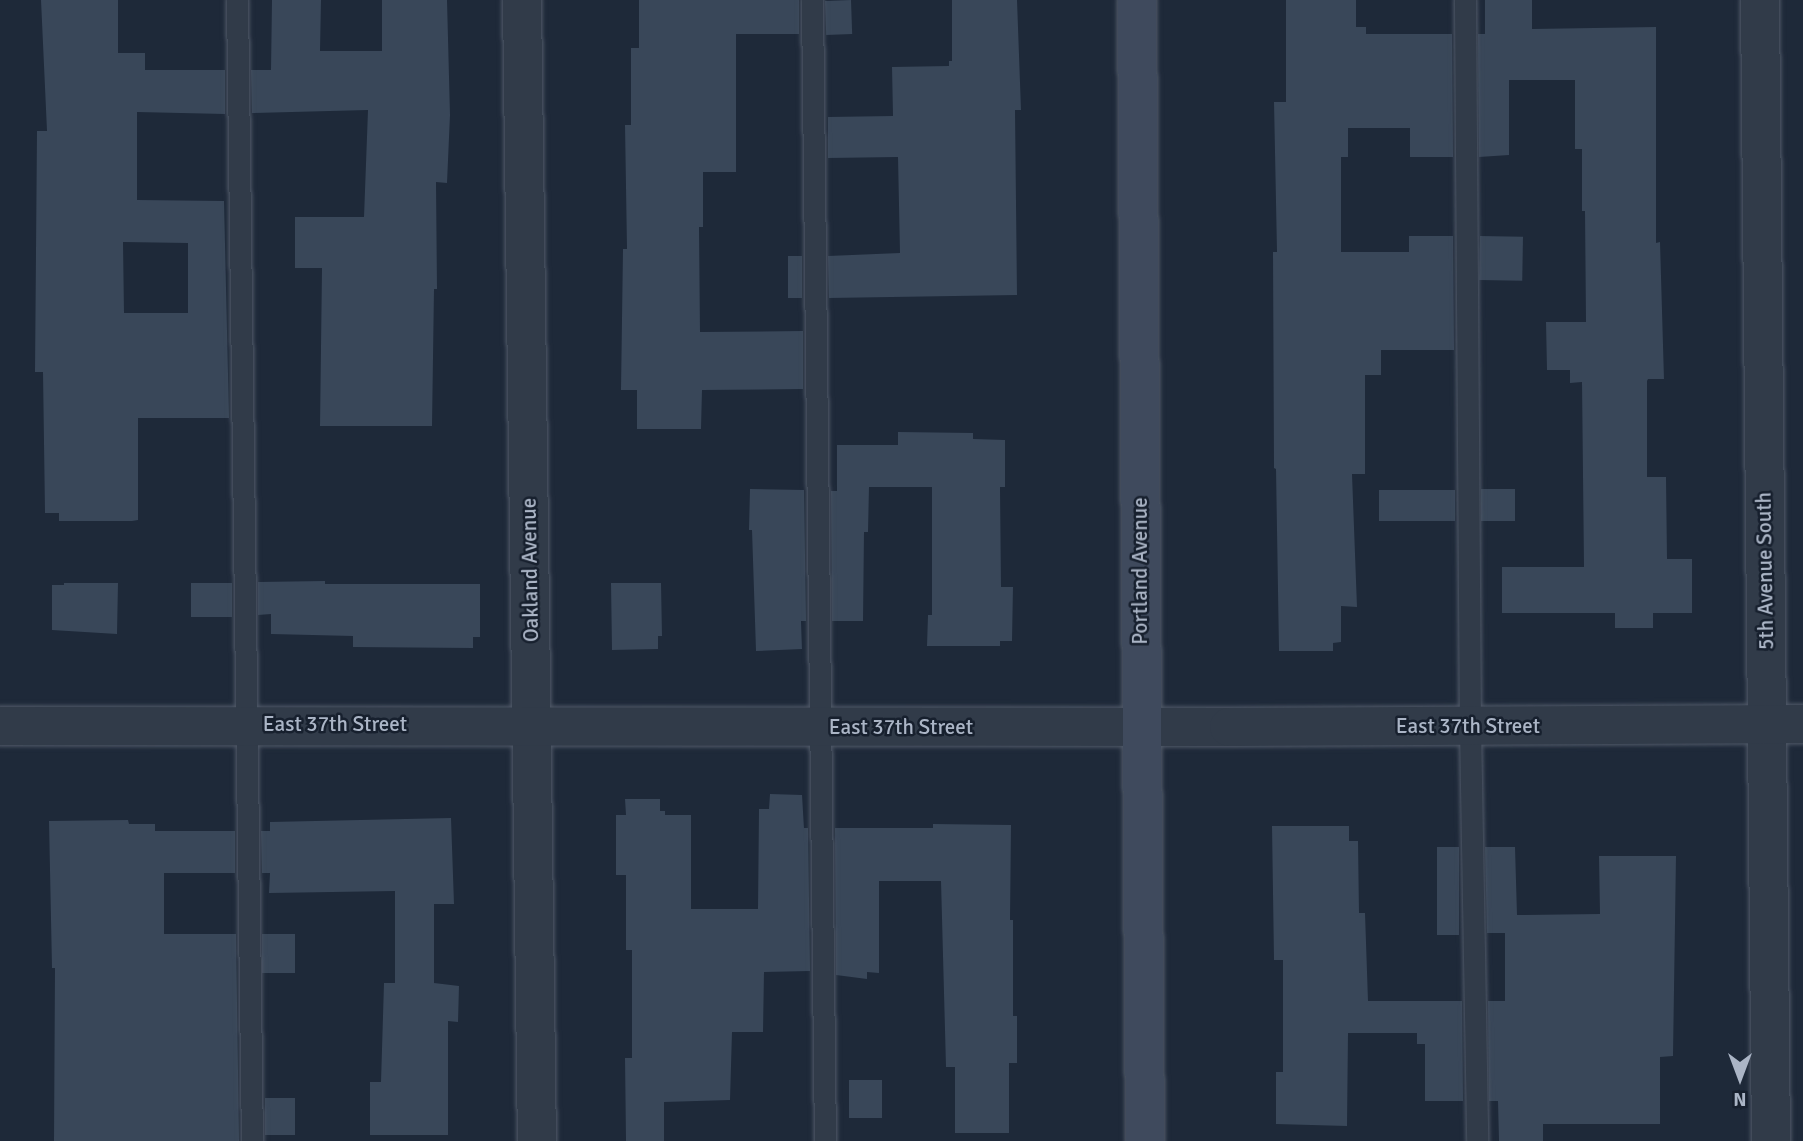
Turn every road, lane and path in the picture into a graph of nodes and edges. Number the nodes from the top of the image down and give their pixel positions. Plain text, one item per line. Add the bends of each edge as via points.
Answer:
1 (237, 0) edge
2 (522, 0) edge
3 (811, 0) edge
4 (1137, 0) edge
5 (1465, 0) edge
6 (1760, 0) edge
7 (247, 724) junction
8 (533, 724) junction
9 (1785, 724) edge
10 (0, 726) edge
11 (820, 726) junction
12 (1470, 726) junction
13 (1140, 727) junction
14 (252, 1141) edge
15 (537, 1141) edge
16 (825, 1141) edge
17 (1145, 1141) edge
18 (1477, 1141) edge
19 (1771, 1141) edge

1 - 7 lane
2 - 8 street, Oakland Avenue
3 - 11 lane
4 - 13 street, Portland Avenue
5 - 12 lane
6 - 9 street, 5th Avenue South
7 - 8 street, East 37th Street
7 - 10 street, East 37th Street
7 - 14 lane
8 - 11 street, East 37th Street
8 - 15 street, Oakland Avenue
9 - 12 street, East 37th Street
9 - 19 street, 5th Avenue South
11 - 13 street, East 37th Street
11 - 16 lane
12 - 13 street, East 37th Street
12 - 18 lane
13 - 17 street, Portland Avenue

